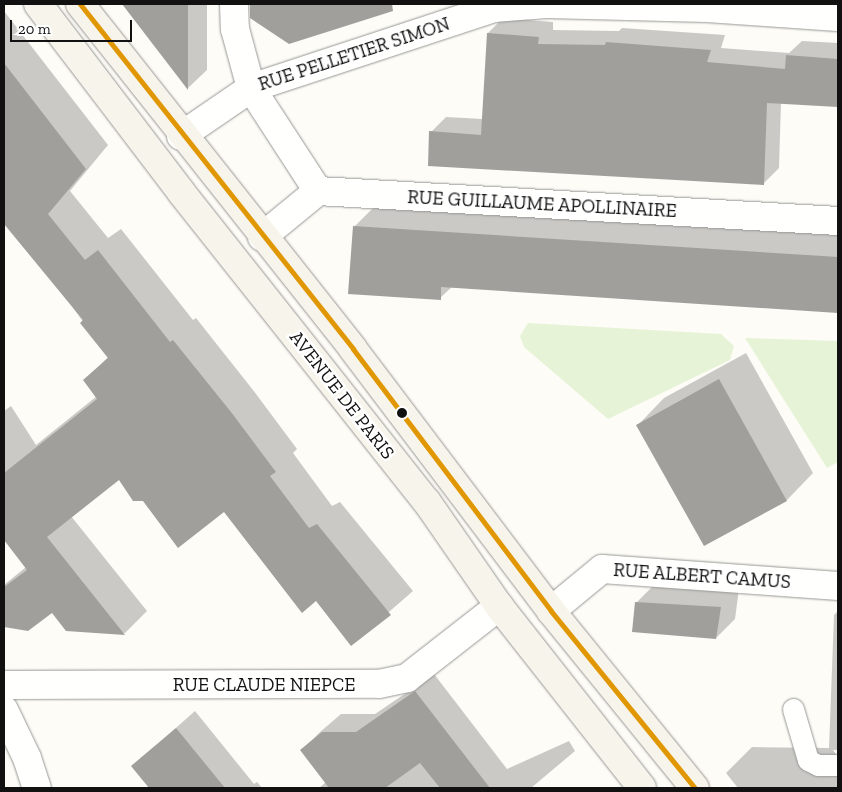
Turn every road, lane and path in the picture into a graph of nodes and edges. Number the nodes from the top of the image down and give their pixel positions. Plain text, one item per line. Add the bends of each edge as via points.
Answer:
1 (38, 4) edge
2 (80, 4) edge
3 (234, 4) edge
4 (707, 6) edge
5 (838, 17) edge
6 (251, 88) junction
7 (182, 136) junction
8 (318, 191) junction
9 (838, 221) edge
10 (262, 237) junction
11 (838, 586) edge
12 (499, 606) junction
13 (552, 611) junction
14 (4, 686) edge
15 (793, 709) dead end
16 (4, 710) edge
17 (838, 765) edge
18 (37, 788) edge
19 (642, 788) edge
20 (695, 788) edge

1 - 12 main road, AVENUE DE PARIS via 181,192 427,502
2 - 7 main road, AVENUE DE PARIS
3 - 6 street via 234,29
4 - 5 street, RUE PELLETIER SIMON
4 - 6 street, RUE PELLETIER SIMON via 547,4 494,8
6 - 7 street, RUE PELLETIER SIMON
6 - 8 street
7 - 10 main road, AVENUE DE PARIS
8 - 9 street, RUE GUILLAUME APOLLINAIRE
8 - 10 street
10 - 13 main road, AVENUE DE PARIS via 353,349
11 - 13 street, RUE ALBERT CAMUS via 602,569
12 - 14 street, RUE CLAUDE NIEPCE via 407,678 379,684
12 - 19 main road, AVENUE DE PARIS
13 - 20 main road, AVENUE DE PARIS
15 - 17 lane via 808,760 818,765
16 - 18 street

